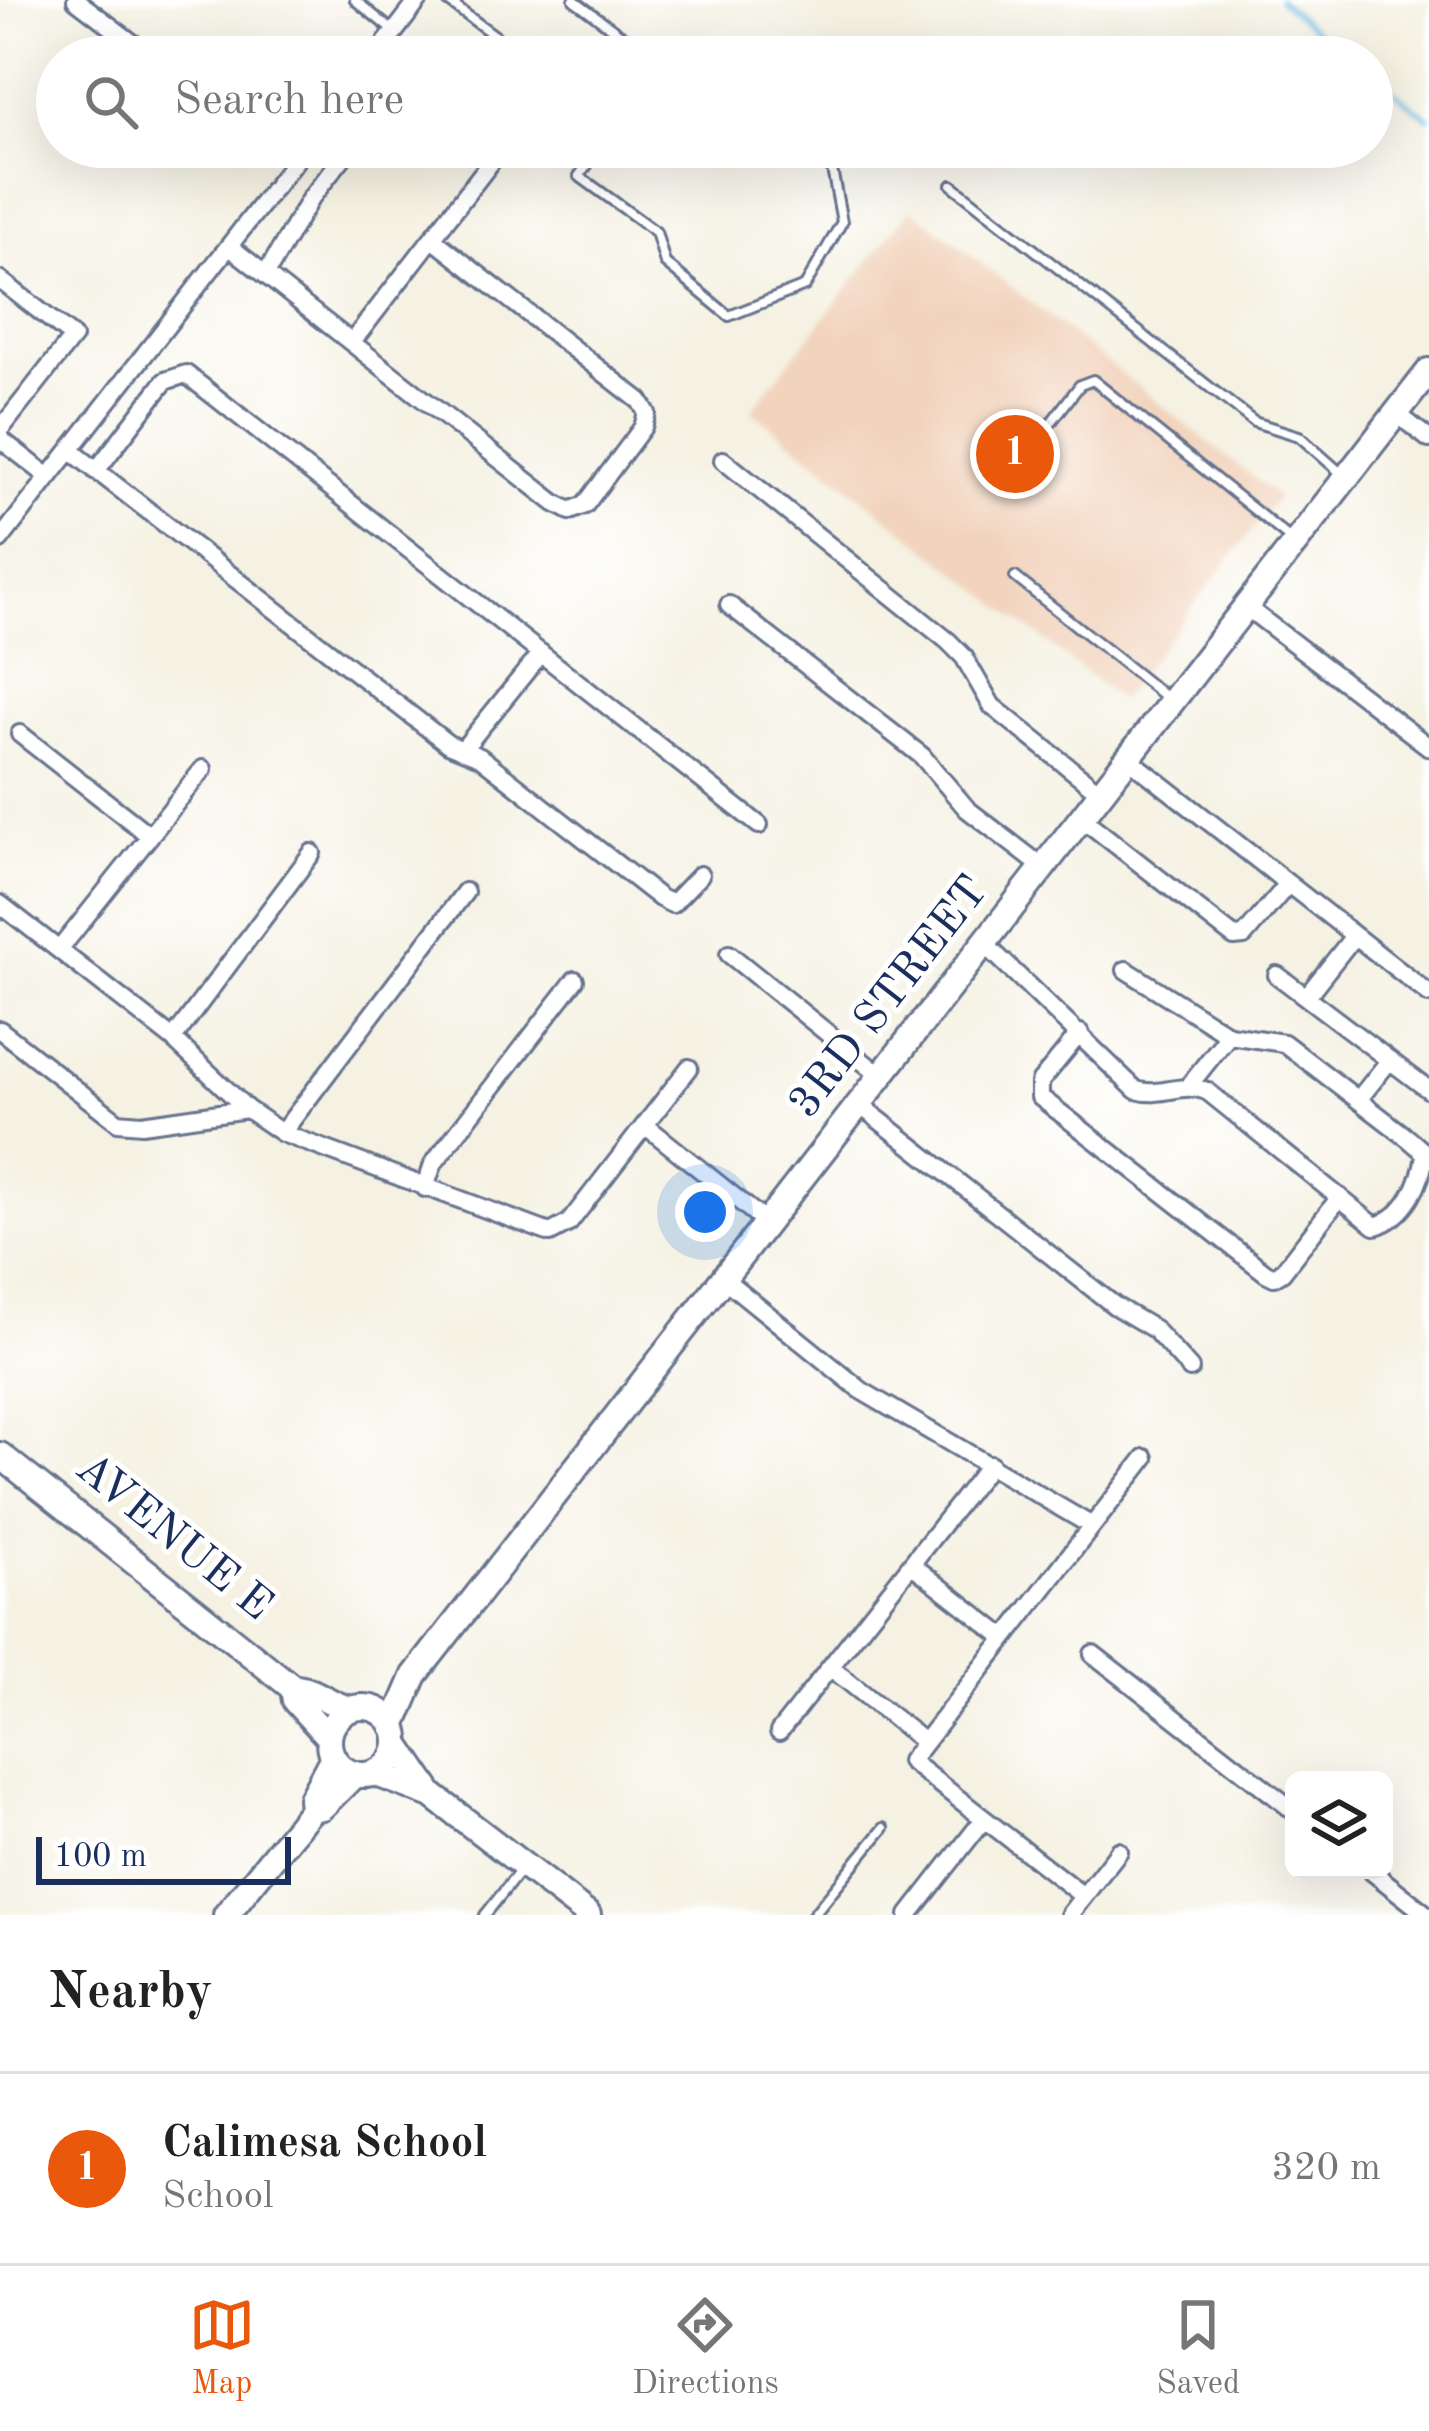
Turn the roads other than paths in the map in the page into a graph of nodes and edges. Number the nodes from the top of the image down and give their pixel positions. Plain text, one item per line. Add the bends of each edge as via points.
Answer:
1 (76, 0) edge
2 (355, 0) edge
3 (419, 0) edge
4 (446, 0) edge
5 (574, 0) edge
6 (394, 32) junction
7 (123, 36) edge
8 (391, 36) edge
9 (495, 36) edge
10 (622, 36) edge
11 (290, 168) edge
12 (335, 168) edge
13 (487, 168) edge
14 (585, 168) edge
15 (832, 168) edge
16 (952, 185) dead end
17 (434, 240) junction
18 (230, 246) junction
19 (266, 274) junction
20 (0, 280) edge
21 (352, 342) junction
22 (1429, 371) edge
23 (1396, 413) junction
24 (0, 435) edge
25 (1429, 439) edge
26 (70, 450) junction
27 (723, 460) dead end
28 (1015, 470) dead end
29 (96, 471) junction
30 (49, 477) junction
31 (1345, 478) junction
32 (0, 540) edge
33 (1294, 542) junction
34 (1016, 577) dead end
35 (729, 605) dead end
36 (1245, 606) junction
37 (541, 653) junction
38 (1173, 703) junction
39 (20, 734) dead end
40 (1429, 747) edge
41 (464, 748) junction
42 (1129, 759) junction
43 (203, 769) dead end
44 (1102, 794) junction
45 (1083, 819) junction
46 (759, 824) dead end
47 (150, 836) junction
48 (312, 854) dead end
49 (1045, 869) junction
50 (700, 874) dead end
51 (1288, 884) junction
52 (465, 892) dead end
53 (0, 904) edge
54 (1354, 936) junction
55 (986, 945) junction
56 (59, 950) junction
57 (729, 954) dead end
58 (1126, 970) dead end
59 (1277, 975) dead end
60 (575, 980) dead end
61 (1429, 994) edge
62 (1306, 997) junction
63 (0, 1030) edge
64 (1080, 1034) junction
65 (1229, 1034) junction
66 (173, 1039) junction
67 (1389, 1061) junction
68 (689, 1068) dead end
69 (882, 1077) junction
70 (1190, 1084) junction
71 (1429, 1090) edge
72 (1358, 1100) junction
73 (860, 1105) junction
74 (247, 1109) junction
75 (646, 1126) junction
76 (282, 1133) junction
77 (425, 1187) junction
78 (1340, 1197) junction
79 (767, 1223) junction
80 (724, 1279) junction
81 (1190, 1369) dead end
82 (0, 1455) edge
83 (1145, 1458) dead end
84 (990, 1464) junction
85 (1091, 1526) junction
86 (911, 1564) junction
87 (1005, 1638) junction
88 (1093, 1654) dead end
89 (830, 1667) junction
90 (415, 1675) junction
91 (293, 1688) junction
92 (362, 1709) junction
93 (779, 1732) dead end
94 (395, 1735) junction
95 (924, 1742) junction
96 (331, 1747) junction
97 (364, 1773) junction
98 (432, 1795) junction
99 (1285, 1804) edge
100 (312, 1809) junction
101 (984, 1819) junction
102 (884, 1828) dead end
103 (1119, 1851) dead end
104 (524, 1865) junction
105 (1381, 1879) edge
106 (1083, 1896) junction
107 (913, 1913) edge
108 (226, 1915) edge
109 (485, 1915) edge
110 (588, 1915) edge
111 (813, 1915) edge
112 (1069, 1915) edge
113 (1427, 1915) edge

1 - 7 street
2 - 6 lane
3 - 6 street
4 - 9 lane
5 - 10 lane
6 - 8 street
11 - 18 street
12 - 19 street
13 - 17 street
14 - 15 lane via 579,176 656,232 665,263 729,316 805,286 842,221
16 - 31 lane via 1254,422 1299,436
17 - 21 street
17 - 21 street via 647,413 585,505 570,511 555,503
18 - 19 street
18 - 26 street
19 - 21 street
20 - 24 street via 73,337
22 - 23 street, 3RD STREET
23 - 25 street
23 - 31 street, 3RD STREET
24 - 30 street
26 - 29 street
26 - 30 street
27 - 44 street via 948,640 992,706
28 - 33 lane via 1080,385 1093,380
29 - 37 street via 165,381 186,374
29 - 41 street via 448,744
30 - 32 street
31 - 33 street, 3RD STREET
33 - 36 street, 3RD STREET
34 - 38 lane
35 - 49 street via 922,756 967,808
36 - 38 street, 3RD STREET
36 - 40 street
37 - 41 street
37 - 46 street
38 - 42 street, 3RD STREET
39 - 47 street
41 - 50 street via 660,898 672,904
42 - 44 street, 3RD STREET
42 - 51 street
43 - 47 street
44 - 45 street, 3RD STREET
45 - 49 street, 3RD STREET
45 - 51 street via 1234,937 1244,936
47 - 56 street
48 - 66 street
49 - 55 street, 3RD STREET
51 - 54 street
52 - 76 street
53 - 56 street
54 - 61 street
54 - 62 street
55 - 64 street
55 - 69 street, 3RD STREET
56 - 66 street
57 - 69 street
58 - 65 street
59 - 62 street
60 - 77 street via 433,1164
62 - 67 street
63 - 74 street via 118,1122
64 - 70 street via 1136,1090
64 - 78 street via 1040,1082 1040,1097 1265,1273 1282,1272
65 - 70 street
65 - 72 street via 1284,1043
66 - 74 street
67 - 71 street
67 - 72 street
68 - 75 street
69 - 73 street, 3RD STREET
70 - 78 street
72 - 78 street via 1426,1153 1424,1171 1390,1222 1375,1226
73 - 79 street, 3RD STREET
73 - 81 street via 1154,1329
74 - 76 street
75 - 77 street via 568,1223 550,1233
75 - 79 street
76 - 77 street
79 - 80 street, 3RD STREET
80 - 84 street via 862,1391
80 - 90 street, 3RD STREET
82 - 91 street, AVENUE E
83 - 85 street
84 - 85 street
84 - 86 street
85 - 87 street
86 - 87 street
86 - 89 street
87 - 95 street
88 - 99 street
89 - 93 street
89 - 95 street
90 - 92 street, 3RD STREET
90 - 94 street, 3RD STREET
91 - 92 street, AVENUE E
91 - 96 street, AVENUE E
92 - 94 street
92 - 96 street via 337,1720
94 - 97 street via 390,1762
94 - 98 street
95 - 101 street via 910,1760
96 - 97 street
96 - 100 street
97 - 98 street
97 - 100 street
98 - 104 street
100 - 108 street
101 - 106 street
101 - 107 street
102 - 111 lane
103 - 106 street
104 - 109 lane
104 - 110 street
105 - 113 street
106 - 112 street

